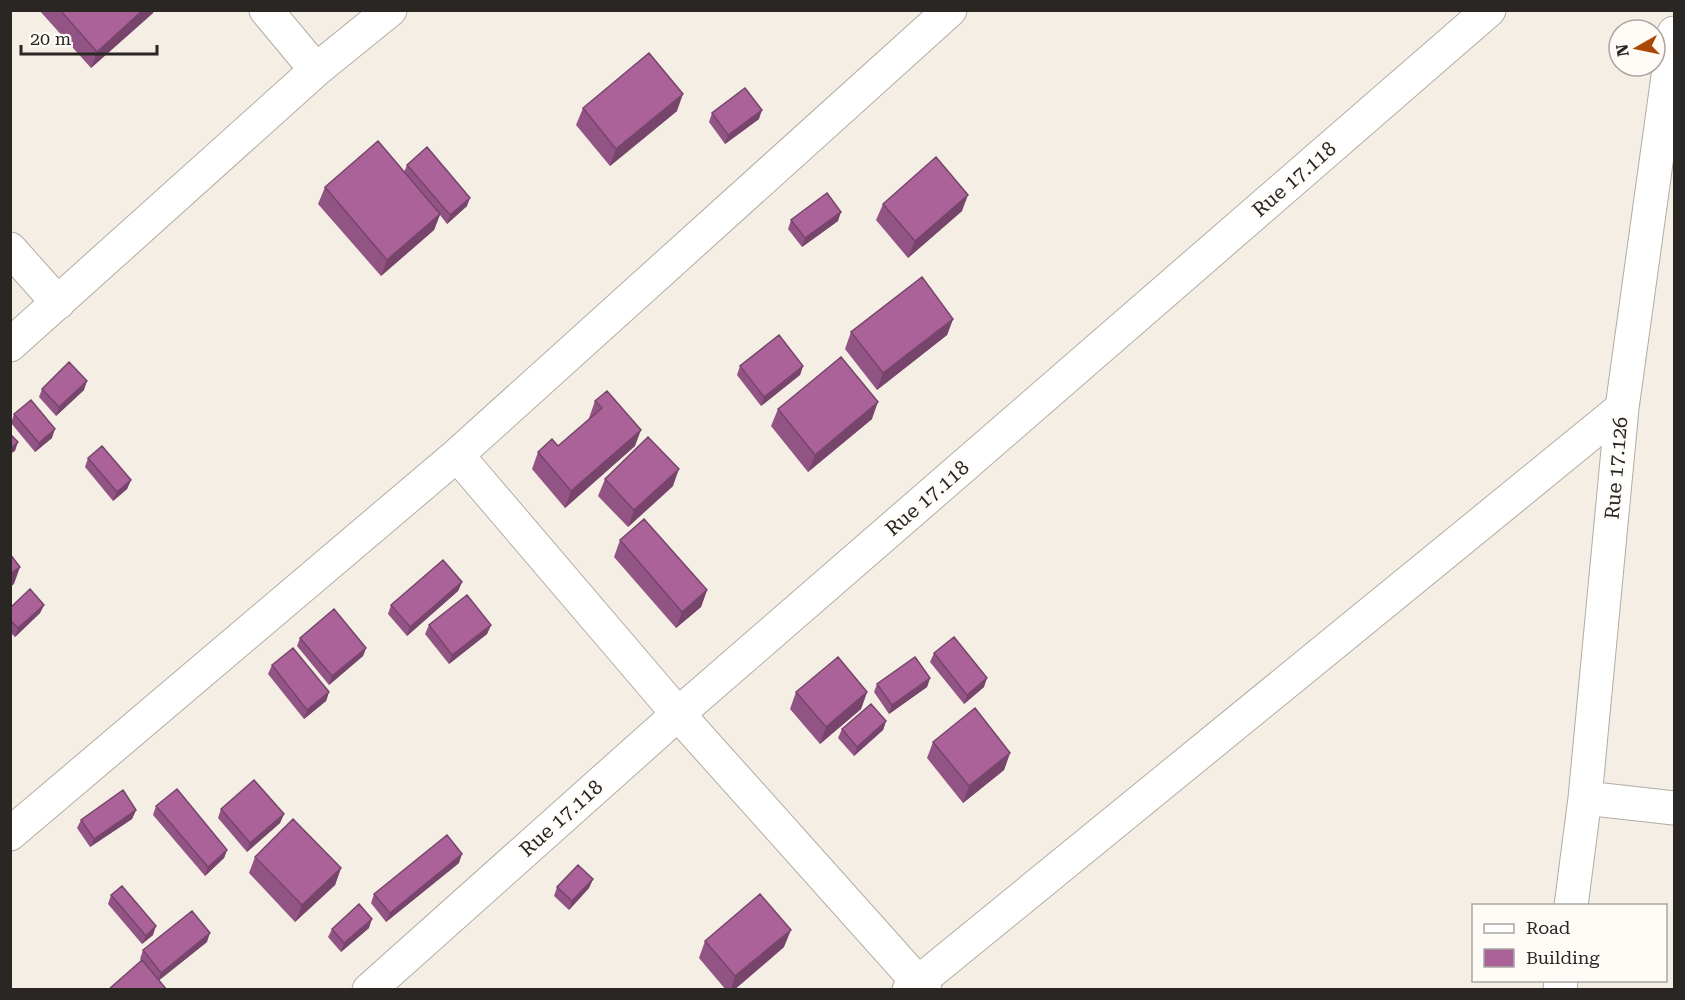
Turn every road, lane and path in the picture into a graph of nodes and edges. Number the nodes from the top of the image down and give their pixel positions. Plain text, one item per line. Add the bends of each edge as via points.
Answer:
1 (266, 10) edge
2 (390, 10) edge
3 (951, 10) edge
4 (1489, 10) edge
5 (1674, 33) edge
6 (316, 70) junction
7 (10, 249) edge
8 (58, 303) junction
9 (10, 345) edge
10 (1622, 408) junction
11 (457, 455) junction
12 (678, 714) junction
13 (1585, 798) junction
14 (1674, 808) edge
15 (10, 834) edge
16 (1571, 904) edge
17 (918, 987) edge
18 (369, 990) edge

1 - 6 street
2 - 6 street
3 - 11 street
4 - 12 street, Rue 17.118
5 - 10 street, Rue 17.126
6 - 8 street
7 - 8 street
8 - 9 street
10 - 13 street, Rue 17.126
10 - 17 street
11 - 12 street
11 - 15 street
12 - 17 street
12 - 18 street, Rue 17.118
13 - 14 street
13 - 16 street, Rue 17.126

